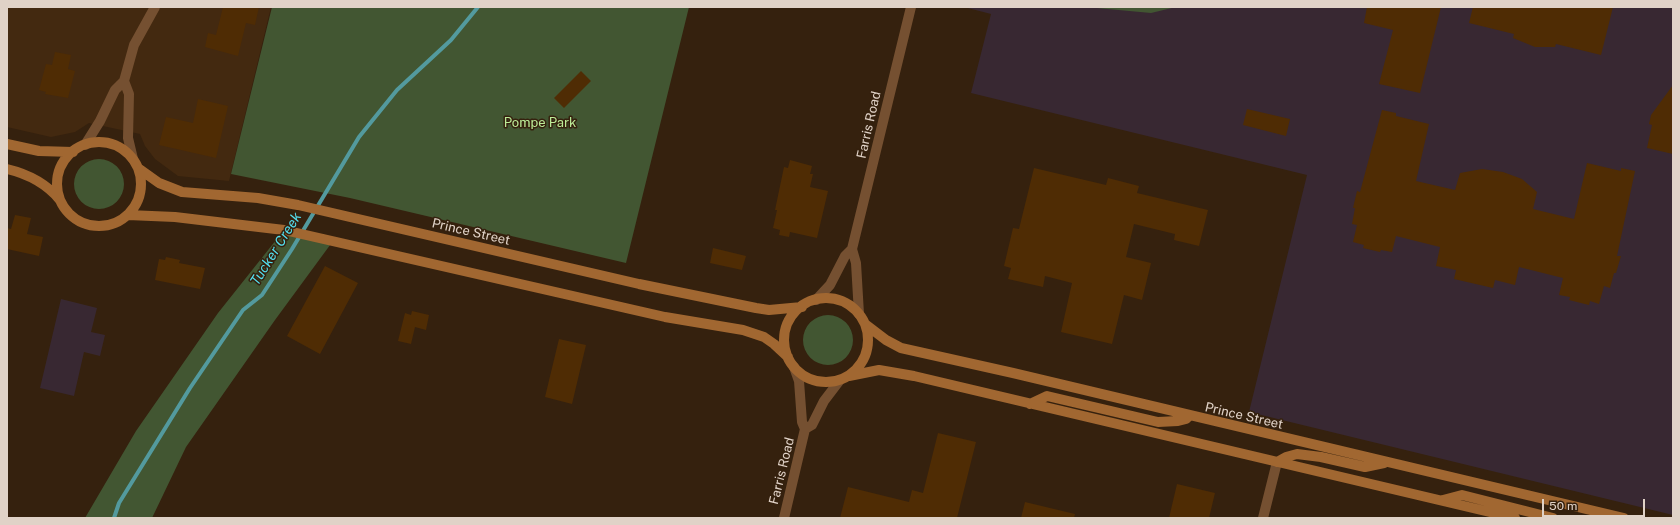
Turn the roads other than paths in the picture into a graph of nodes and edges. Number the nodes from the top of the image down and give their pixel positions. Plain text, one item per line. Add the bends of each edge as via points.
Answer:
1 (155, 7) edge
2 (911, 7) edge
3 (124, 81) junction
4 (7, 144) edge
5 (85, 145) junction
6 (73, 152) junction
7 (136, 164) junction
8 (7, 169) edge
9 (61, 202) junction
10 (128, 214) junction
11 (852, 249) junction
12 (816, 300) junction
13 (802, 307) junction
14 (859, 314) junction
15 (864, 324) junction
16 (788, 357) junction
17 (794, 367) junction
18 (844, 378) junction
19 (1030, 404) junction
20 (1189, 416) junction
21 (805, 429) junction
22 (1277, 462) junction
23 (1388, 463) junction
24 (1441, 500) junction
25 (1608, 516) edge
26 (784, 518) edge
27 (1263, 518) edge
28 (1515, 518) edge
29 (1553, 518) edge
30 (1624, 518) edge

1 - 3 street via 134,45
2 - 11 street, Farris Road
3 - 5 street via 115,90
3 - 7 street via 129,94 128,138
4 - 6 main road via 39,151
5 - 6 main road
5 - 7 main road via 109,143 122,149
6 - 9 main road via 63,164 57,179
7 - 10 main road via 141,184 140,193 138,201
7 - 13 main road, Prince Street via 159,183 182,192 258,198 298,205 639,284 756,308 768,310
8 - 9 main road via 32,177 53,191
9 - 10 main road via 74,218 88,224 110,224
10 - 16 main road via 284,230 665,317 743,330 764,337
11 - 12 street, Farris Road via 845,256 830,285
11 - 14 street, Farris Road via 856,263
12 - 13 main road
12 - 14 main road via 842,302
13 - 16 main road via 793,316 786,330 785,346
14 - 15 main road
15 - 18 main road via 868,333 867,350 860,365
15 - 20 main road, Prince Street via 886,340 913,352 1013,373
16 - 17 main road
17 - 18 main road via 813,380 828,382
17 - 21 street, Farris Road via 799,381 802,422
18 - 19 main road via 879,370 894,372
18 - 21 street, Farris Road via 824,401 812,425
19 - 20 main road via 1047,396 1158,422 1178,421
19 - 22 main road
20 - 23 main road, Prince Street
21 - 26 street, Farris Road
22 - 23 main road via 1286,456 1297,454 1365,467
22 - 24 main road
22 - 27 street
23 - 25 main road, Prince Street
24 - 28 main road
24 - 29 main road via 1462,495
25 - 30 main road, Prince Street

